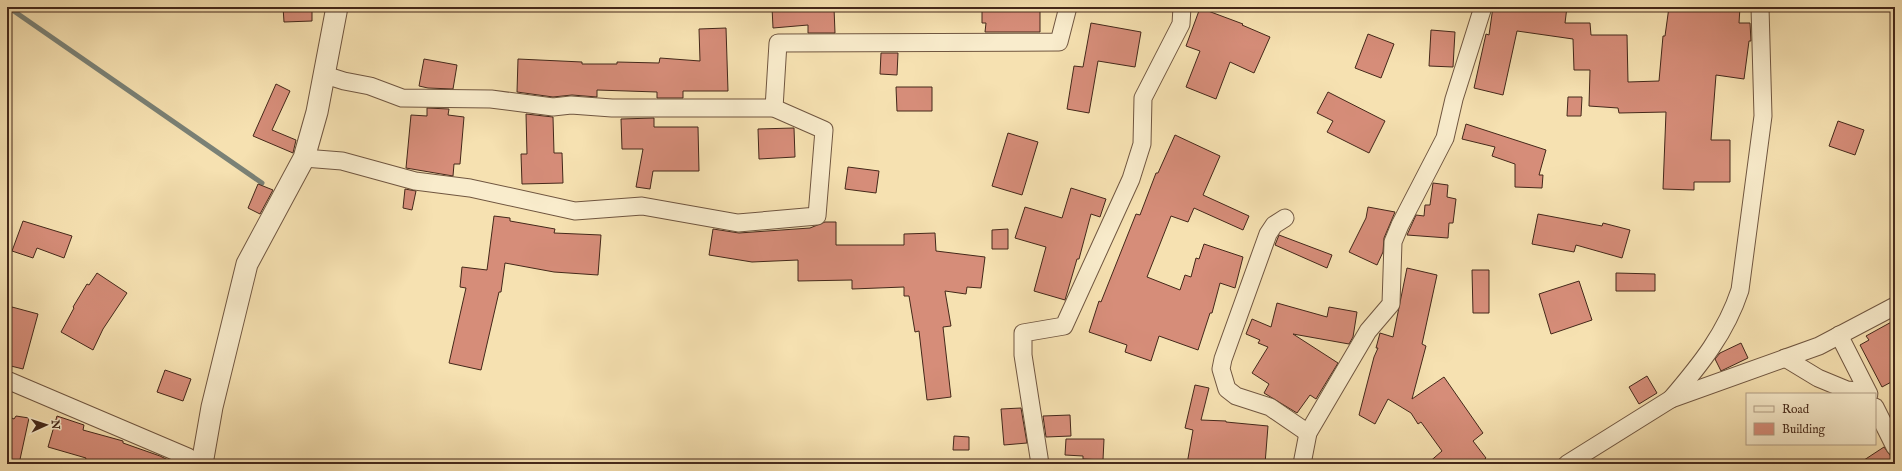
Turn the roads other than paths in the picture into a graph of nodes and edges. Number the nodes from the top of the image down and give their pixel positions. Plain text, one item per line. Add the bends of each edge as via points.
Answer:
1 (337, 7) edge
2 (1068, 7) edge
3 (1182, 7) edge
4 (1482, 7) edge
5 (1760, 7) edge
6 (325, 75) junction
7 (774, 108) junction
8 (304, 158) junction
9 (1285, 218) dead end
10 (1895, 306) edge
11 (1840, 335) junction
12 (1785, 358) junction
13 (7, 380) edge
14 (1868, 393) edge
15 (1671, 399) junction
16 (1876, 409) edge
17 (1308, 433) junction
18 (1895, 447) edge
19 (194, 464) edge
20 (202, 464) edge
21 (1040, 464) edge
22 (1302, 464) edge
23 (1567, 464) edge

1 - 6 street
2 - 7 street via 1059,42 778,43
3 - 21 street via 1180,24 1143,98 1142,144 1131,179 1064,326 1040,328 1023,333 1023,355
4 - 17 street via 1445,138 1393,242 1391,304 1368,331
5 - 15 street via 1763,116 1740,290 1733,312 1722,332 1698,368
6 - 7 street via 370,86 402,98 491,100 553,107 570,105 612,108
6 - 8 street via 318,112
7 - 8 street via 824,130 817,216 738,223 642,206 575,211 470,188 415,181 342,161
8 - 20 street via 247,264 212,407
9 - 17 street via 1268,234 1221,369 1227,389 1236,396 1270,407
10 - 11 street
11 - 12 street via 1819,346
11 - 14 street
12 - 14 street via 1818,378 1847,390
12 - 15 street
13 - 19 street via 188,457
15 - 23 street
16 - 18 street
17 - 22 street

